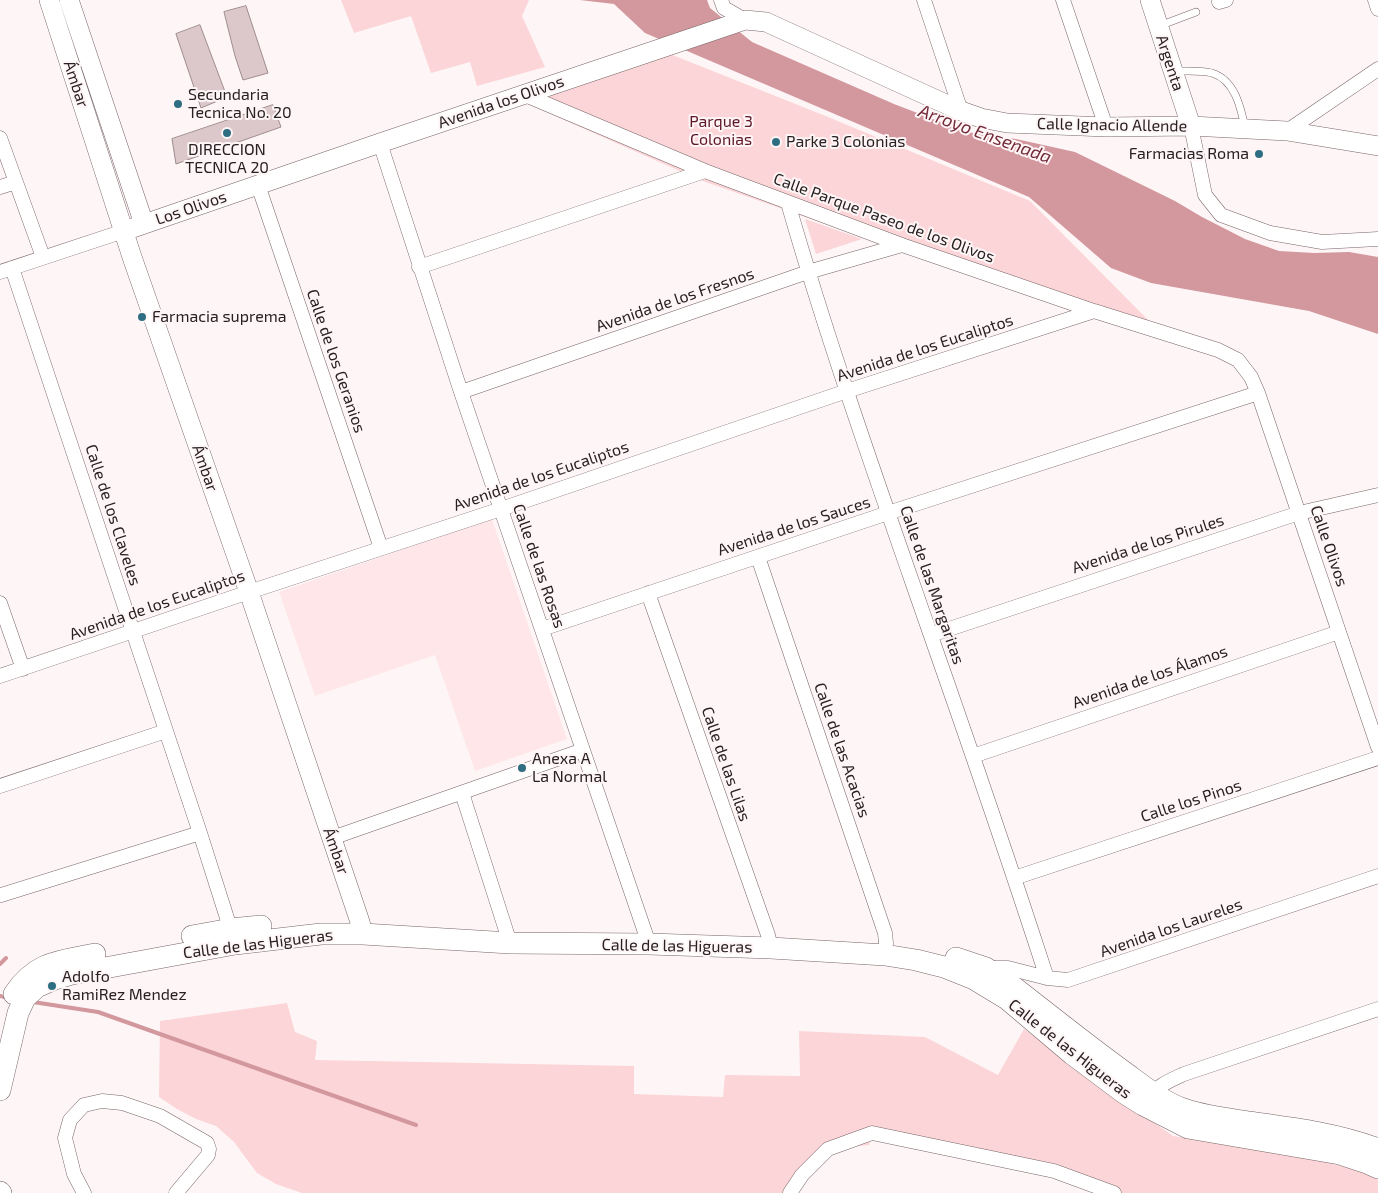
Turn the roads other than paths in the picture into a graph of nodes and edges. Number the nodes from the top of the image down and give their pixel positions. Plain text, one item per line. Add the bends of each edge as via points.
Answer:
1 (49, 0) edge
2 (69, 0) edge
3 (721, 0) edge
4 (924, 0) edge
5 (1063, 0) edge
6 (1150, 0) edge
7 (1375, 0) edge
8 (1378, 9) edge
9 (1196, 12) dead end
10 (745, 20) junction
11 (1158, 26) junction
12 (1378, 69) edge
13 (1173, 71) junction
14 (523, 94) junction
15 (961, 111) junction
16 (1106, 126) junction
17 (1191, 126) junction
18 (1245, 128) junction
19 (1287, 130) junction
20 (0, 138) edge
21 (380, 143) junction
22 (1378, 146) edge
23 (705, 171) junction
24 (16, 182) junction
25 (258, 185) junction
26 (0, 187) edge
27 (788, 203) junction
28 (144, 224) junction
29 (124, 231) junction
30 (1378, 239) edge
31 (902, 245) junction
32 (43, 258) junction
33 (419, 267) junction
34 (6, 270) edge
35 (808, 272) junction
36 (1094, 311) junction
37 (1238, 360) joint
38 (847, 391) junction
39 (461, 392) junction
40 (1258, 393) junction
41 (1378, 495) edge
42 (501, 509) junction
43 (888, 513) junction
44 (1299, 513) junction
45 (381, 548) junction
46 (758, 557) junction
47 (249, 592) junction
48 (648, 593) junction
49 (0, 604) edge
50 (542, 629) junction
51 (133, 632) junction
52 (1339, 632) junction
53 (931, 635) junction
54 (23, 669) junction
55 (0, 676) edge
56 (166, 731) junction
57 (1378, 747) edge
58 (583, 750) junction
59 (973, 756) junction
60 (1378, 758) edge
61 (0, 786) edge
62 (462, 793) junction
63 (200, 834) junction
64 (332, 838) junction
65 (1378, 876) edge
66 (1014, 878) junction
67 (1, 895) edge
68 (362, 928) junction
69 (233, 936) junction
70 (508, 936) junction
71 (647, 938) junction
72 (769, 942) junction
73 (886, 949) junction
74 (980, 973) junction
75 (1047, 978) junction
76 (1378, 1009) edge
77 (0, 1034) edge
78 (0, 1090) edge
79 (1148, 1098) junction
80 (1378, 1149) edge
81 (1378, 1168) edge
82 (84, 1193) edge
83 (176, 1193) edge
84 (790, 1193) edge
85 (1114, 1193) edge

1 - 29 street, Ámbar
2 - 28 street, Ámbar
3 - 10 street via 724,8
4 - 15 street
5 - 16 street
6 - 11 street, Argenta
7 - 8 street
9 - 11 lane
10 - 14 street, Avenida los Olivos
10 - 15 street, Calle Ignacio Allende via 766,22
11 - 13 street, Argenta
12 - 19 street
13 - 17 street, Argenta
13 - 18 lane via 1212,74 1226,82 1237,98
14 - 21 street, Avenida los Olivos
14 - 23 street, Calle Parque Paseo de los Olivos
15 - 16 street, Calle Ignacio Allende via 1008,123
16 - 17 street, Calle Ignacio Allende
17 - 18 street, Calle Ignacio Allende
17 - 30 street via 1205,195 1221,216 1270,234 1322,242
18 - 19 street, Calle Ignacio Allende
19 - 22 street, Calle Ignacio Allende
20 - 24 street
21 - 25 street, Avenida los Olivos
21 - 33 street, Calle de las Rosas
23 - 27 street, Calle Parque Paseo de los Olivos
23 - 33 street
24 - 26 street
24 - 32 street
25 - 28 street, Los Olivos
25 - 45 street, Calle de los Geranios
27 - 31 street, Calle Parque Paseo de los Olivos
27 - 35 street, Calle de las Margaritas
28 - 29 street, Los Olivos
29 - 32 street
29 - 47 street, Ámbar
31 - 35 street, Avenida de los Fresnos
31 - 36 street, Calle Parque Paseo de los Olivos
32 - 34 street
33 - 39 street, Calle de las Rosas
34 - 51 street, Calle de los Claveles
35 - 38 street, Calle de las Margaritas
35 - 39 street, Avenida de los Fresnos
36 - 37 street, Calle Parque Paseo de los Olivos via 1218,350
36 - 38 street, Avenida de los Eucaliptos
37 - 40 street, Calle Olivos
38 - 42 street, Avenida de los Eucaliptos
38 - 43 street, Calle de las Margaritas
39 - 42 street, Calle de las Rosas
40 - 43 street, Avenida de los Sauces
40 - 44 street, Calle Olivos
41 - 44 street, Avenida de los Pirules
42 - 45 street, Avenida de los Eucaliptos
42 - 50 street, Calle de las Rosas
43 - 46 street, Avenida de los Sauces
43 - 53 street, Calle de las Margaritas
44 - 52 street, Calle Olivos
44 - 53 street, Avenida de los Pirules
45 - 47 street, Avenida de los Eucaliptos
46 - 48 street, Avenida de los Sauces
46 - 73 street, Calle de las Acacias via 885,933
47 - 51 street, Avenida de los Eucaliptos
47 - 64 street, Ámbar
48 - 50 street, Avenida de los Sauces
48 - 72 street, Calle de las Lilas
49 - 54 street
50 - 58 street, Calle de las Rosas
51 - 54 street, Avenida de los Eucaliptos
51 - 56 street, Calle de los Claveles
52 - 57 street, Calle Olivos
52 - 59 street, Avenida de los Álamos
53 - 59 street, Calle de las Margaritas
54 - 55 street, Avenida de los Eucaliptos
56 - 61 street
56 - 63 street, Calle de los Claveles
58 - 62 street
58 - 71 street, Calle de las Rosas
59 - 66 street, Calle de las Margaritas
60 - 66 street, Calle los Pinos
62 - 64 street
62 - 70 street
63 - 67 street
63 - 69 street, Calle de los Claveles
64 - 68 street, Ámbar
65 - 75 street, Avenida los Laureles via 1078,977 1068,980
66 - 75 street, Calle de las Margaritas
68 - 69 main road, Calle de las Higueras via 321,934
68 - 70 main road, Calle de las Higueras
69 - 77 main road, Calle de las Higueras via 51,962 35,970 20,985 10,1001
69 - 78 main road, Calle de las Higueras via 72,974 37,987 25,998 18,1013
70 - 71 main road, Calle de las Higueras
71 - 72 main road, Calle de las Higueras
72 - 73 main road, Calle de las Higueras
73 - 74 main road, Calle de las Higueras via 944,968
74 - 75 street, Avenida los Laureles via 1008,968
74 - 79 main road, Calle de las Higueras via 1072,1054 1124,1094
76 - 79 street via 1184,1074 1162,1085
79 - 80 main road, Calle de las Higueras via 1201,1114 1324,1133
79 - 81 main road, Calle de las Higueras via 1188,1128 1340,1154
82 - 83 street via 74,1174 66,1138 70,1120 84,1105 102,1102 122,1103 160,1116 208,1144 208,1155
84 - 85 street via 828,1149 872,1133 1054,1171

